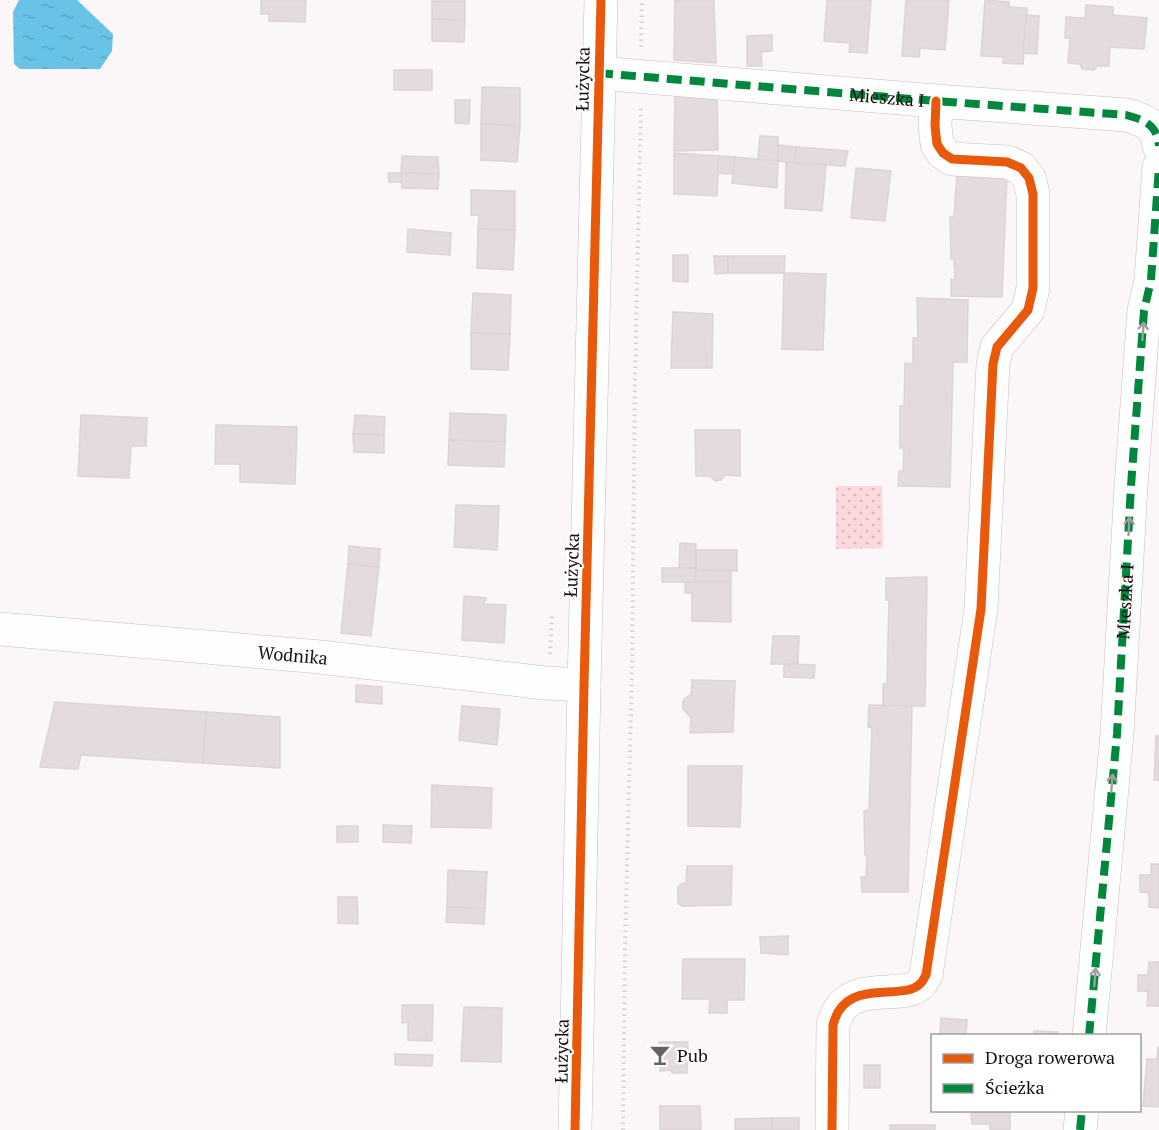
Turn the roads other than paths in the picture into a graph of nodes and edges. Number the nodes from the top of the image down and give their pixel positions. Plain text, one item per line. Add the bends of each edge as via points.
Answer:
1 (601, 0) edge
2 (598, 73) junction
3 (936, 101) junction
4 (1159, 146) edge
5 (1159, 166) edge
6 (0, 629) edge
7 (584, 685) junction
8 (1089, 1034) edge
9 (1082, 1112) edge
10 (575, 1130) edge
11 (832, 1130) edge
12 (1080, 1130) edge

1 - 2 street, Łużycka
2 - 3 street, Mieszka I
2 - 7 street, Łużycka
3 - 4 street, Mieszka I via 1126,115 1152,126
3 - 11 street via 937,144 943,153 952,159 1007,162 1021,168 1029,178 1034,194 1033,288 1028,310 997,347 993,364 981,609 926,975 920,984 907,990 871,992 851,999 839,1010 832,1025
8 -> 5 street, Mieszka I via 1117,734 1131,486
6 - 7 street, Wodnika
7 - 10 street, Łużycka
9 - 12 street

